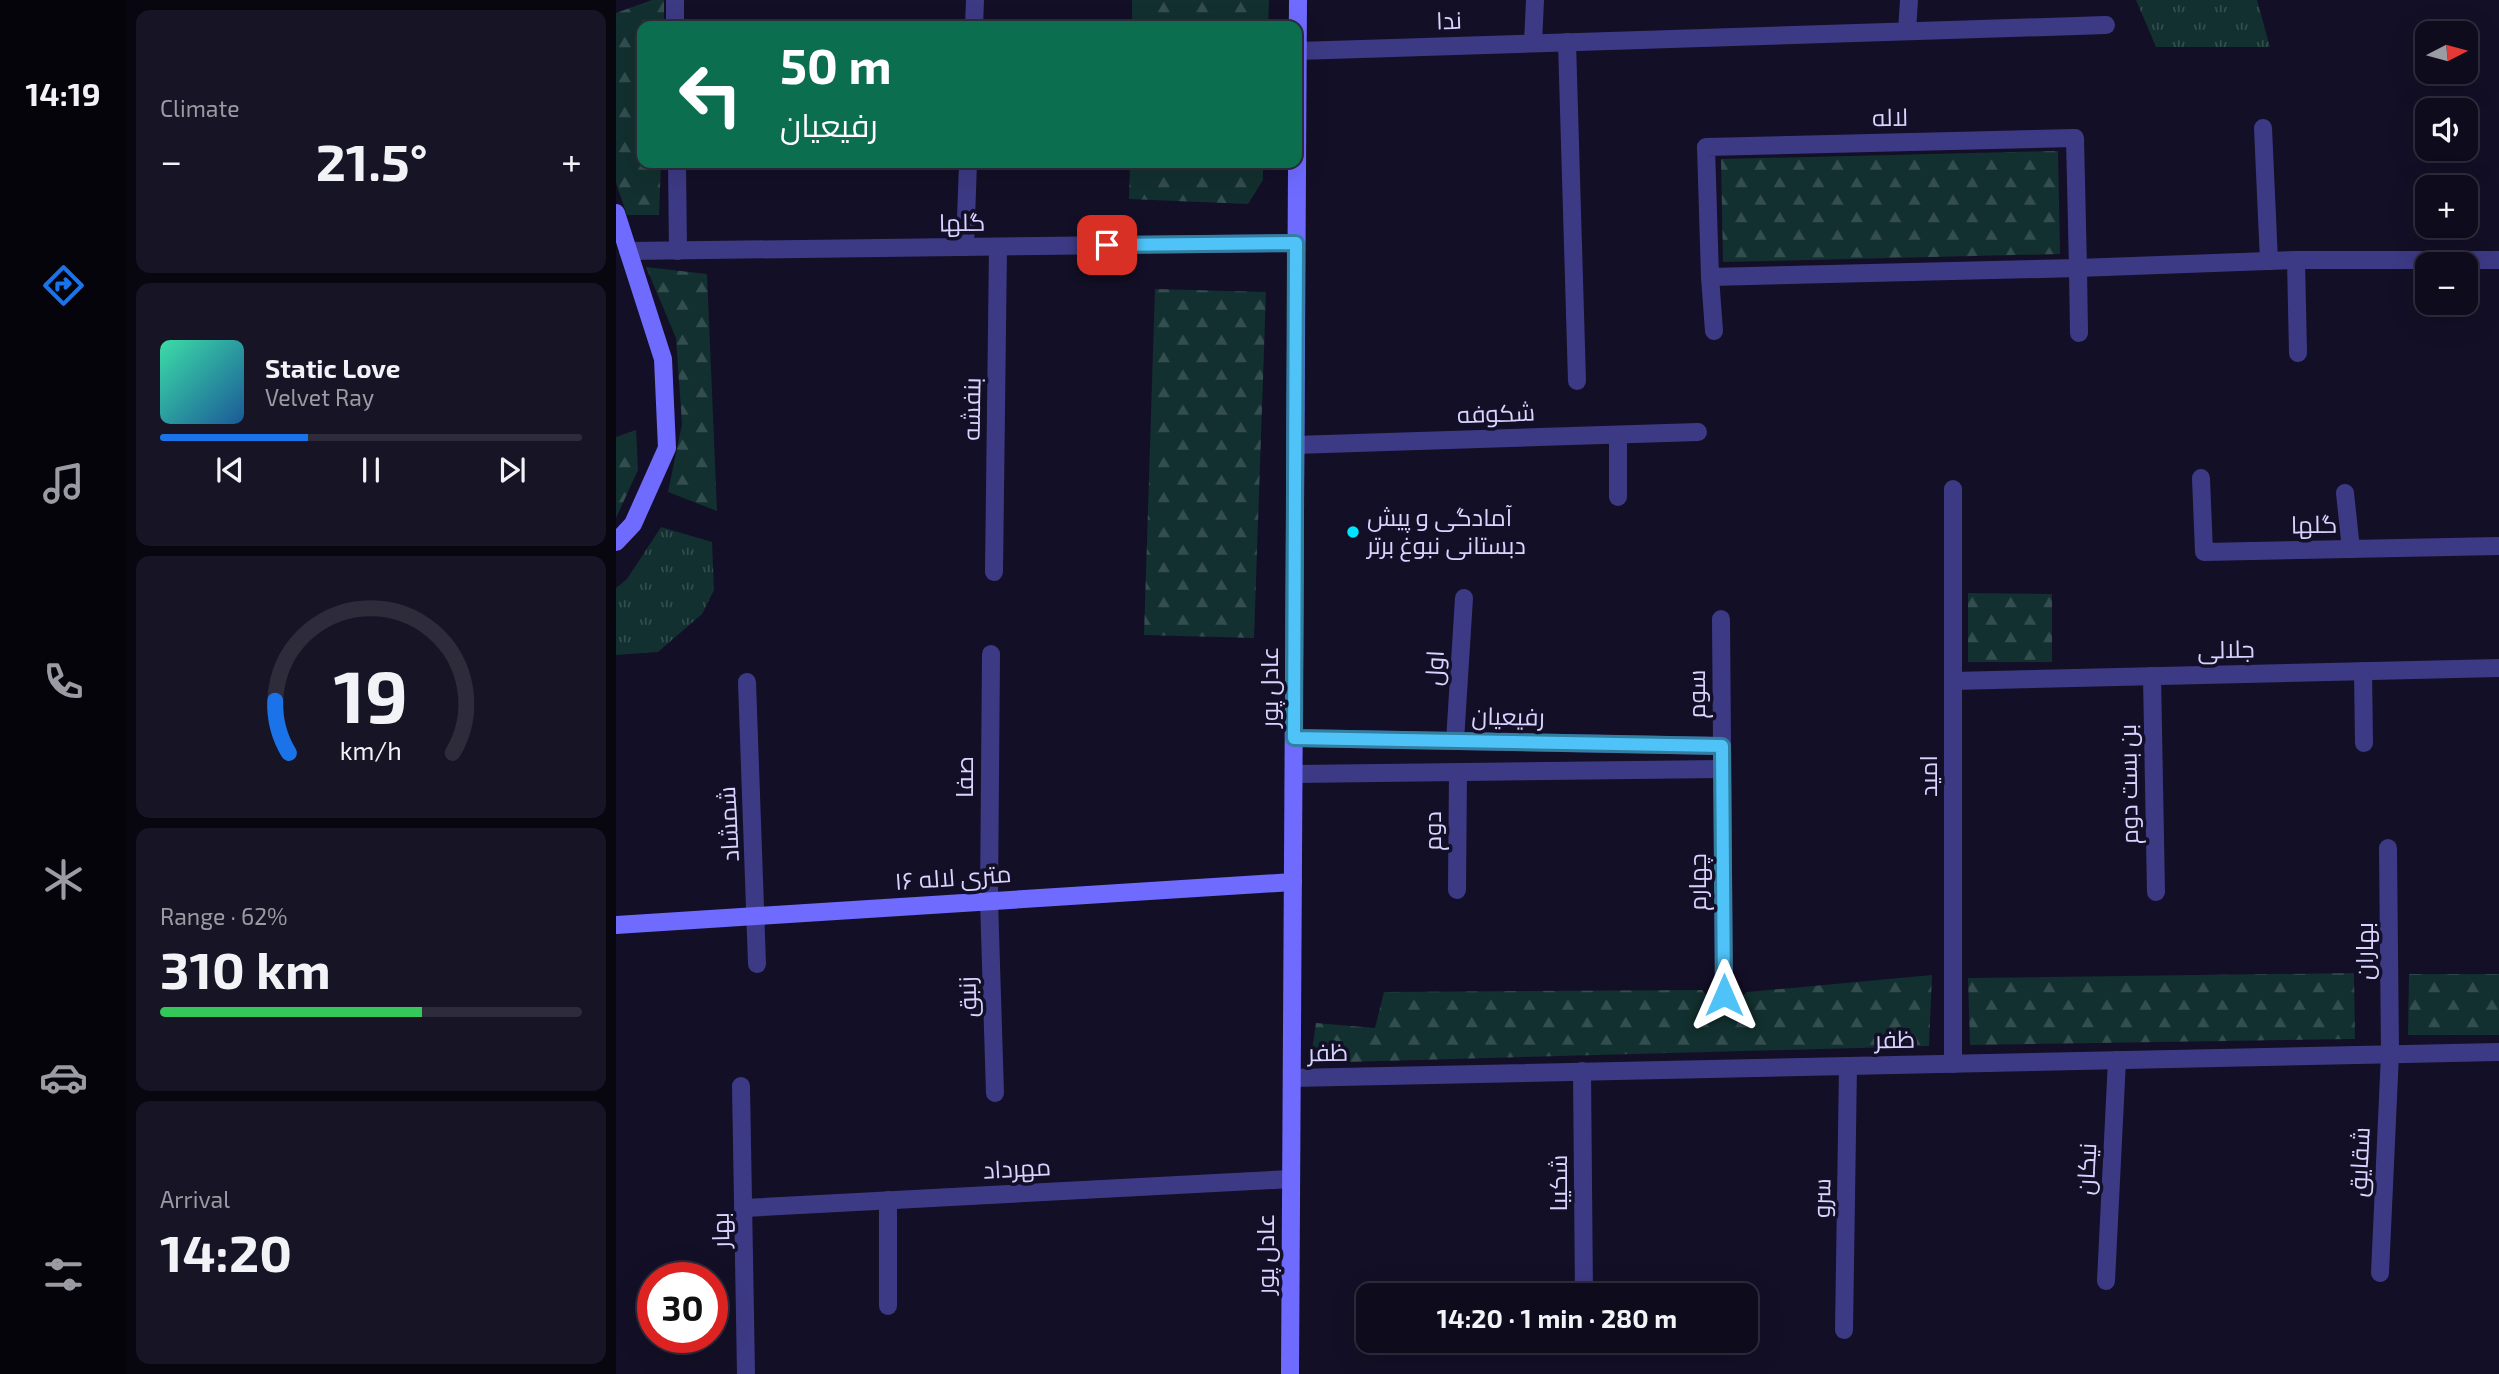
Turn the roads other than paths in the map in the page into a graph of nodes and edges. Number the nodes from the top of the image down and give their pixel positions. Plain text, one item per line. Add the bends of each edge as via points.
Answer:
1 (675, 0) edge
2 (975, 0) edge
3 (1298, 0) edge
4 (1535, 0) edge
5 (1909, 0) edge
6 (675, 21) edge
7 (974, 21) edge
8 (1298, 21) edge
9 (2106, 25) dead end
10 (1907, 32) junction
11 (1567, 42) junction
12 (1533, 43) junction
13 (1302, 51) edge
14 (2263, 128) dead end
15 (677, 168) edge
16 (968, 168) edge
17 (1297, 168) edge
18 (616, 213) edge
19 (1296, 243) junction
20 (965, 247) junction
21 (998, 247) junction
22 (628, 251) junction
23 (678, 251) junction
24 (2296, 260) junction
25 (2499, 260) edge
26 (2269, 261) junction
27 (2078, 268) junction
28 (1710, 277) junction
29 (1714, 331) dead end
30 (2079, 333) dead end
31 (2298, 354) dead end
32 (1577, 381) dead end
33 (1698, 432) dead end
34 (1618, 435) junction
35 (1296, 445) junction
36 (2201, 478) dead end
37 (1954, 489) dead end
38 (2345, 494) dead end
39 (1618, 497) dead end
40 (616, 542) edge
41 (2499, 546) edge
42 (2351, 549) junction
43 (994, 572) dead end
44 (1464, 598) dead end
45 (1721, 619) dead end
46 (991, 654) dead end
47 (2499, 668) edge
48 (2364, 671) junction
49 (2152, 676) junction
50 (1953, 681) junction
51 (747, 682) dead end
52 (1294, 738) junction
53 (1455, 741) junction
54 (2364, 743) dead end
55 (1722, 746) junction
56 (1722, 769) junction
57 (1458, 772) junction
58 (1294, 774) junction
59 (2388, 848) dead end
60 (1293, 882) junction
61 (1457, 890) dead end
62 (2156, 892) dead end
63 (989, 900) junction
64 (758, 915) junction
65 (616, 925) edge
66 (757, 964) dead end
67 (1724, 995) dead end
68 (2499, 1052) edge
69 (2390, 1054) junction
70 (2118, 1060) junction
71 (1953, 1064) junction
72 (1848, 1066) junction
73 (1582, 1071) junction
74 (1292, 1078) junction
75 (740, 1086) dead end
76 (995, 1093) dead end
77 (1291, 1178) junction
78 (888, 1200) junction
79 (745, 1208) junction
80 (2380, 1273) dead end
81 (2106, 1281) dead end
82 (1584, 1283) edge
83 (888, 1306) dead end
84 (1844, 1330) dead end
85 (746, 1374) edge
86 (1290, 1374) edge

1 - 6 street
2 - 7 street
3 - 8 street, عادل پور
4 - 12 street
5 - 10 street
9 - 10 street, ندا
10 - 11 street, ندا
11 - 12 street, ندا
11 - 32 street
12 - 13 street, ندا
14 - 26 street
15 - 23 street
16 - 20 street
17 - 19 street, عادل پور
18 - 22 street
19 - 21 street, گلها
19 - 35 street, عادل پور
20 - 21 street, گلها
20 - 23 street, گلها
21 - 43 street, بنفشه
22 - 23 street, گلها
22 - 40 street via 663,359 667,448 633,524
24 - 25 street
24 - 26 street
24 - 31 street
26 - 27 street
27 - 28 street
27 - 28 street, لاله via 2075,138 1706,147
27 - 30 street, لاله
28 - 29 street, لاله
33 - 34 street, شکوفه
34 - 35 street, شکوفه
34 - 39 street
35 - 52 street, عادل پور
36 - 42 street, گلها via 2204,552
37 - 50 street, امید
38 - 42 street
41 - 42 street, گلها
44 - 53 street, اول
45 - 55 street, سوم
46 - 63 street, صفا
47 - 48 street, جلالی
48 - 49 street, جلالی
48 - 54 street
49 - 50 street, جلالی
49 - 62 street, بن بست دوم
50 - 71 street, امید
51 - 64 street, شمشاد
52 - 53 street, رفیعیان
52 - 58 street, عادل پور
53 - 55 street, رفیعیان
55 - 56 street, سوم
56 - 57 street
56 - 67 street, چهارم
57 - 58 street
57 - 61 street, دوم
58 - 60 street, عادل پور
59 - 69 street, بهاران
60 - 63 street, ۱۶ متری لاله
60 - 74 street, عادل پور
63 - 64 street, ۱۶ متری لاله
63 - 76 street, زنبق
64 - 65 street, ۱۶ متری لاله
64 - 66 street, شمشاد
68 - 69 street, ظفر
69 - 70 street, ظفر
69 - 80 street, شقایق
70 - 71 street, ظفر
70 - 81 street, نیکان
71 - 72 street, ظفر
72 - 73 street, ظفر
72 - 84 street, سرو
73 - 74 street, ظفر
73 - 82 street, شکیبا
74 - 77 street, عادل پور
75 - 79 street, بهار
77 - 78 street, مهرداد
77 - 86 street, عادل پور
78 - 79 street, مهرداد
78 - 83 street
79 - 85 street, بهار

